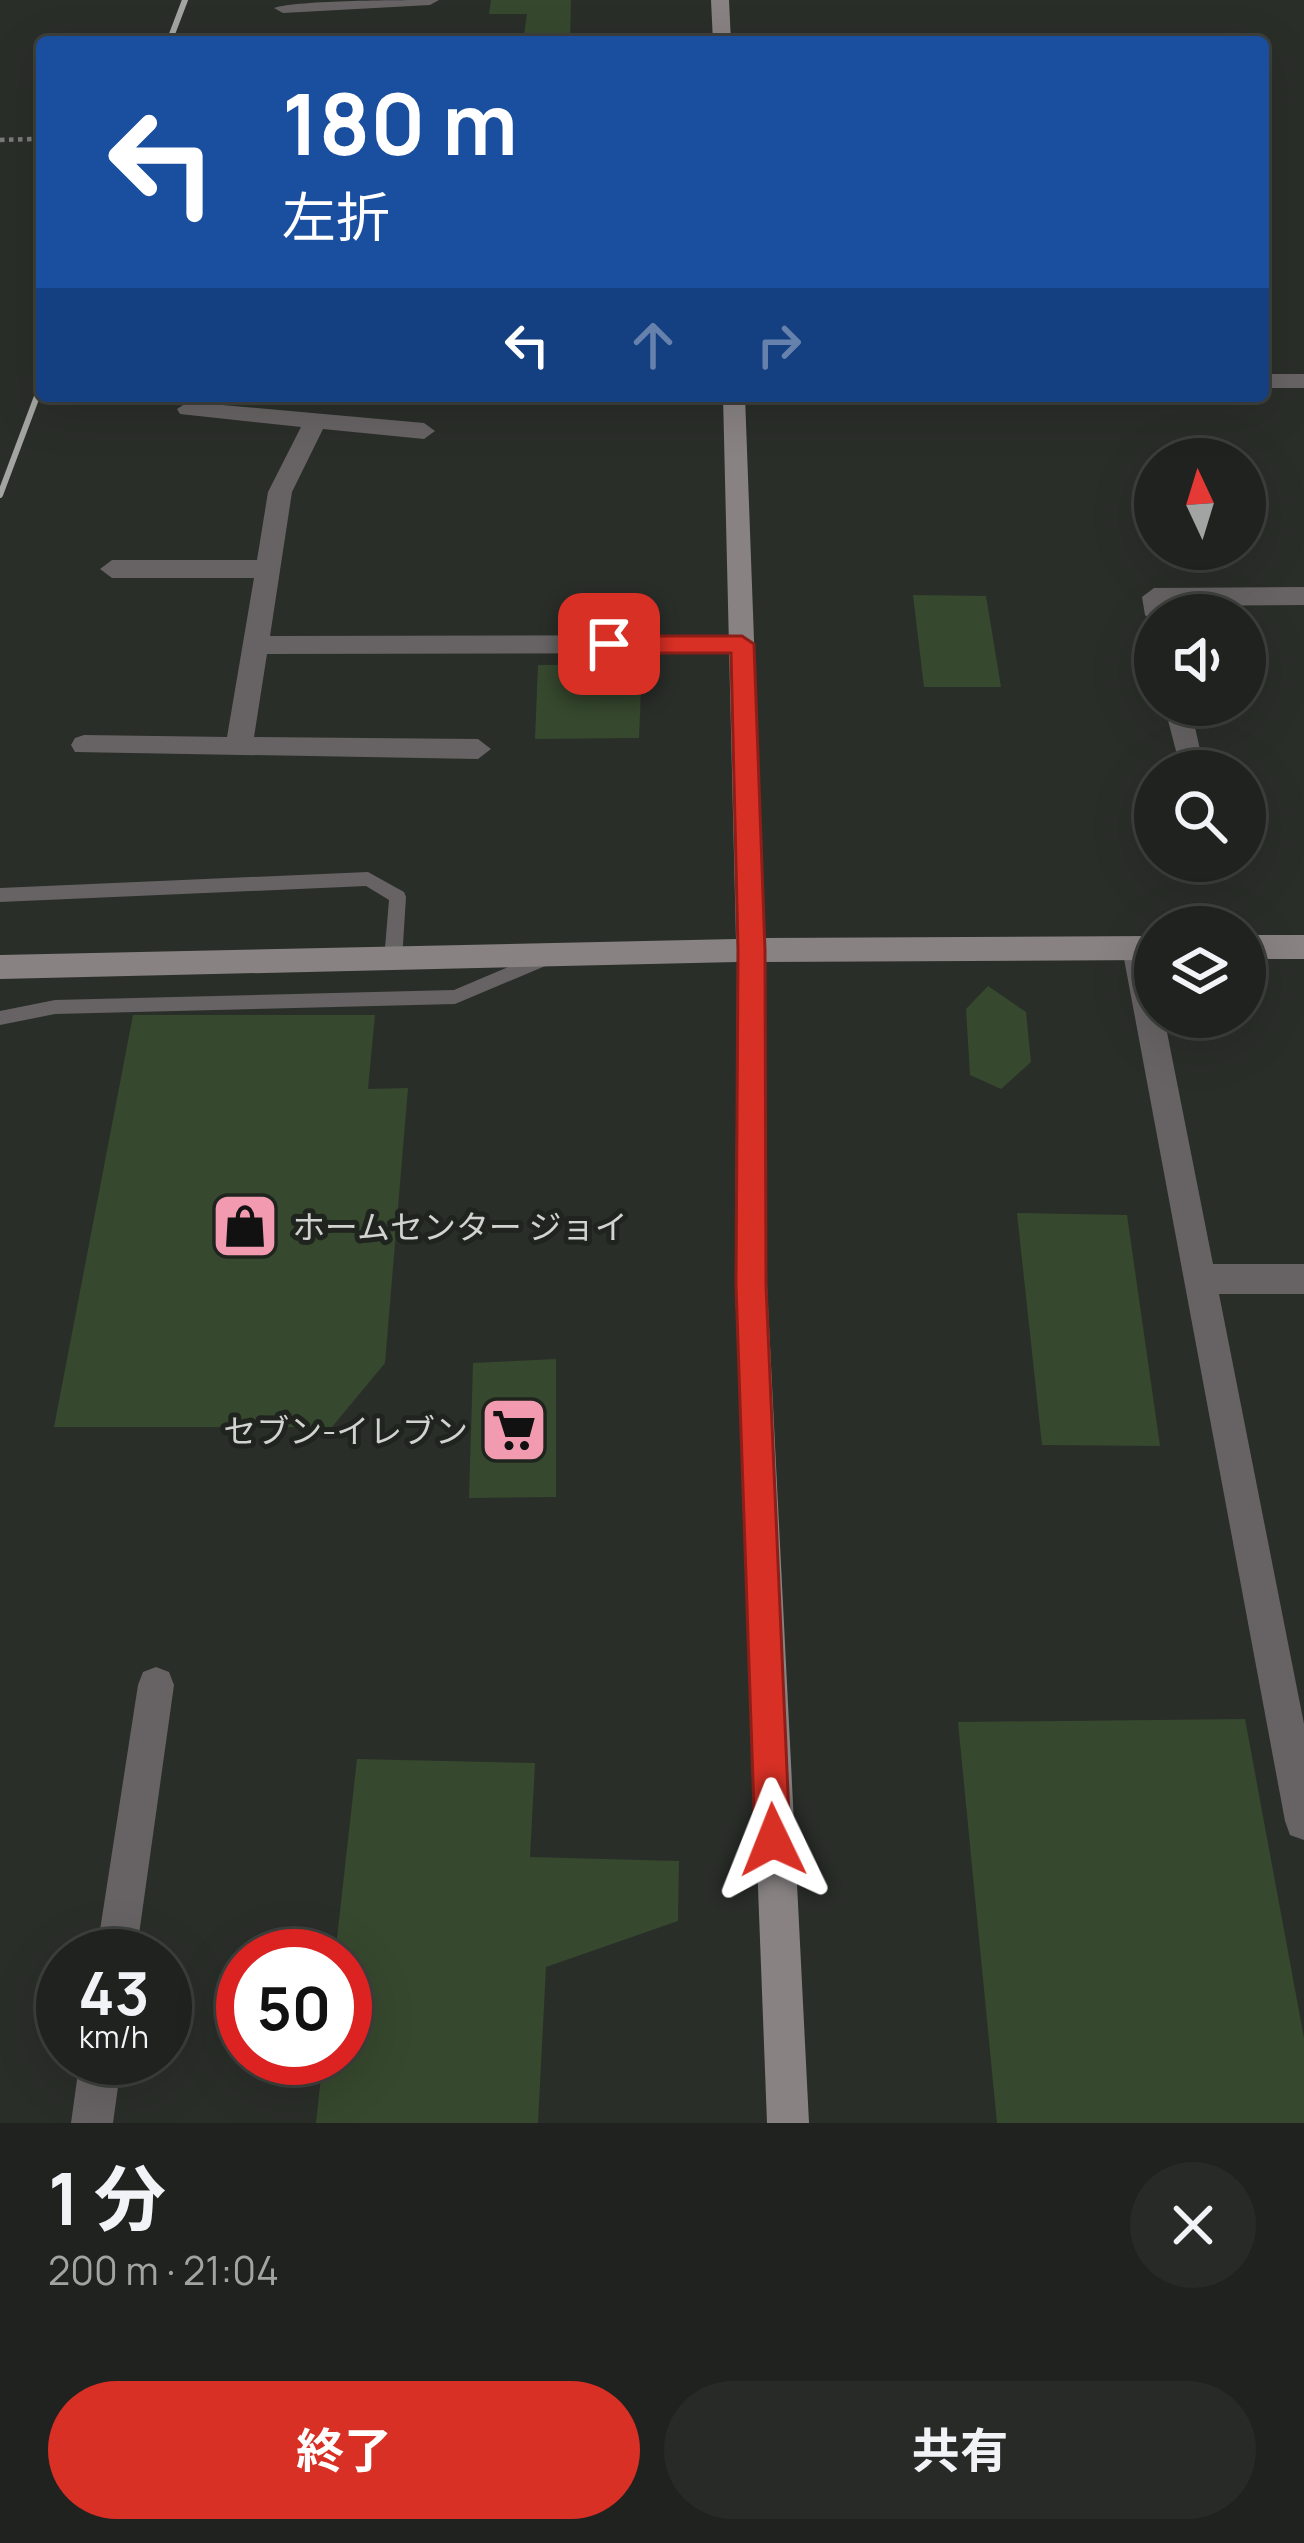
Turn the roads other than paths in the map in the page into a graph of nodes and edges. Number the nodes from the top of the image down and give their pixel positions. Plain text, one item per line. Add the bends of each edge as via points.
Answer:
1 (430, 0) edge
2 (720, 0) edge
3 (283, 8) dead end
4 (722, 36) edge
5 (1269, 381) edge
6 (1304, 381) edge
7 (734, 402) edge
8 (188, 409) dead end
9 (316, 421) junction
10 (424, 431) dead end
11 (112, 569) dead end
12 (267, 569) junction
13 (1266, 596) edge
14 (1304, 596) edge
15 (742, 644) junction
16 (255, 645) junction
17 (84, 745) dead end
18 (239, 747) junction
19 (478, 749) dead end
20 (0, 895) edge
21 (1266, 947) edge
22 (1304, 947) edge
23 (1134, 948) edge
24 (752, 950) junction
25 (555, 955) junction
26 (393, 960) junction
27 (0, 967) edge
28 (0, 1018) edge
29 (1161, 1038) edge
30 (1304, 1279) edge
31 (1201, 1280) junction
32 (156, 1684) dead end
33 (1304, 1821) edge
34 (120, 1929) edge
35 (97, 2085) edge
36 (92, 2123) edge
37 (788, 2123) edge

1 - 3 street
2 - 4 main road
5 - 6 street
7 - 15 main road
8 - 9 street
9 - 10 street
9 - 12 street via 280,493
11 - 12 street
12 - 16 street
13 - 14 street
15 - 16 street
15 - 24 main road
16 - 18 street
17 - 18 street
18 - 19 street
20 - 26 lane via 368,878 398,897
21 - 22 main road
23 - 24 main road
24 - 25 main road
24 - 37 main road via 751,1285
25 - 26 main road
25 - 28 lane via 455,997 55,1007
26 - 27 main road
29 - 31 street
30 - 31 street
31 - 33 street
32 - 34 street
35 - 36 street

